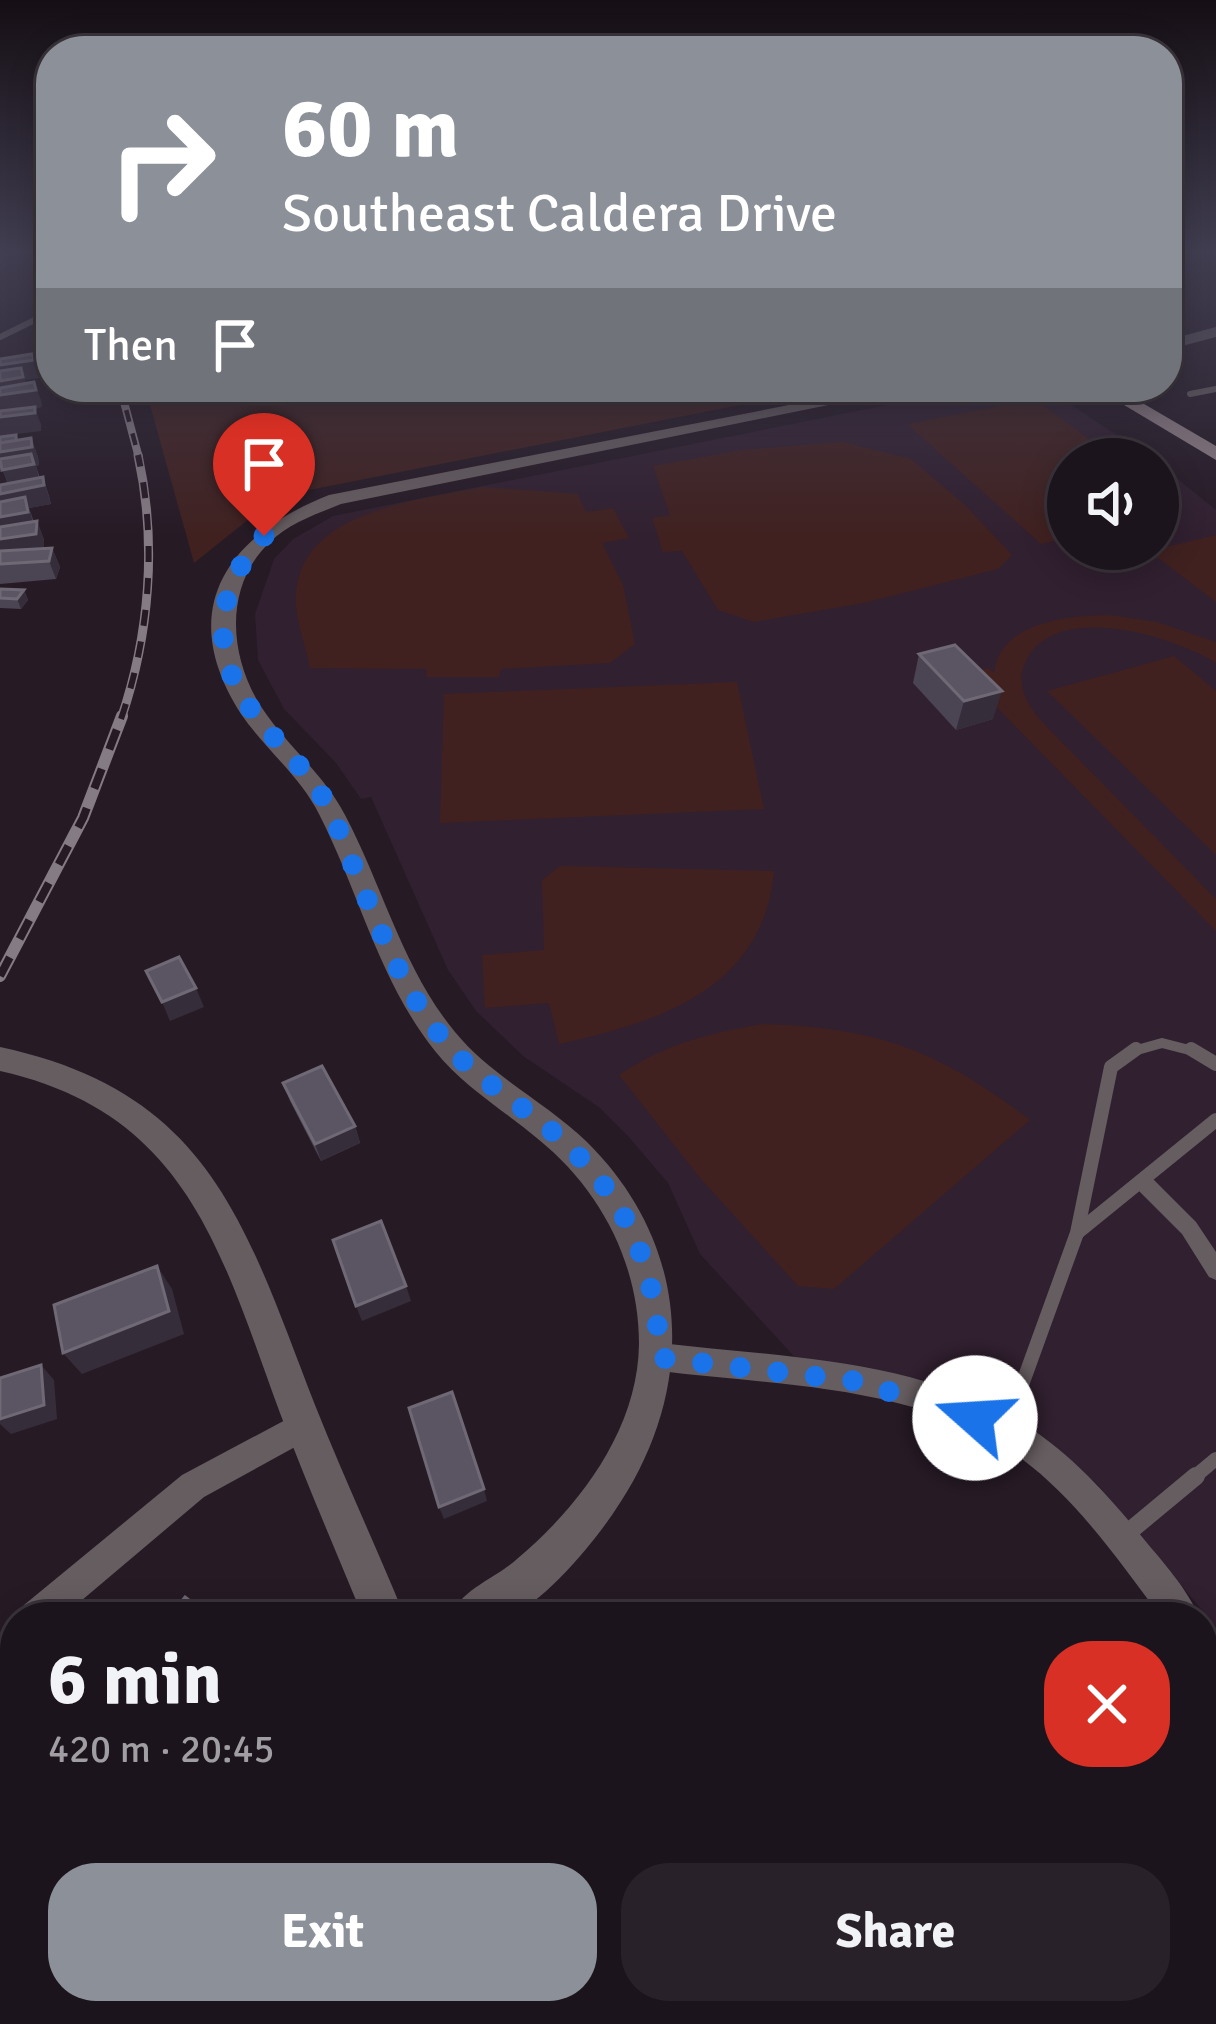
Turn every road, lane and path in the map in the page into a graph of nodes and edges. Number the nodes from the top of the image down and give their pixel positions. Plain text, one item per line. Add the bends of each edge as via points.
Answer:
1 (1216, 389) edge
2 (1190, 394) dead end
3 (831, 402) edge
4 (1128, 402) edge
5 (1146, 402) edge
6 (1197, 441) junction
7 (1216, 454) edge
8 (0, 1059) edge
9 (1216, 1064) edge
10 (1216, 1120) edge
11 (1144, 1183) junction
12 (1077, 1233) junction
13 (1216, 1270) edge
14 (660, 1358) junction
15 (304, 1425) junction
16 (1006, 1430) junction
17 (1216, 1459) edge
18 (1121, 1539) junction
19 (55, 1602) edge
20 (378, 1602) edge
21 (497, 1602) edge
22 (1170, 1602) edge

1 - 2 lane
3 - 14 street via 336,499 264,536 236,572 223,614 230,672 320,792 405,985 469,1068 578,1154 623,1213 648,1271
4 - 6 main road
5 - 6 main road
6 - 7 main road
8 - 15 street via 106,1096 175,1154 232,1248
9 - 12 lane via 1181,1044 1153,1041 1111,1067
10 - 11 lane
11 - 12 lane
11 - 13 street
12 - 16 lane
14 - 16 street via 855,1381
14 - 21 street via 626,1467 590,1519
15 - 19 street via 194,1486
15 - 20 street
16 - 18 street via 1056,1468
17 - 18 lane
18 - 22 street

